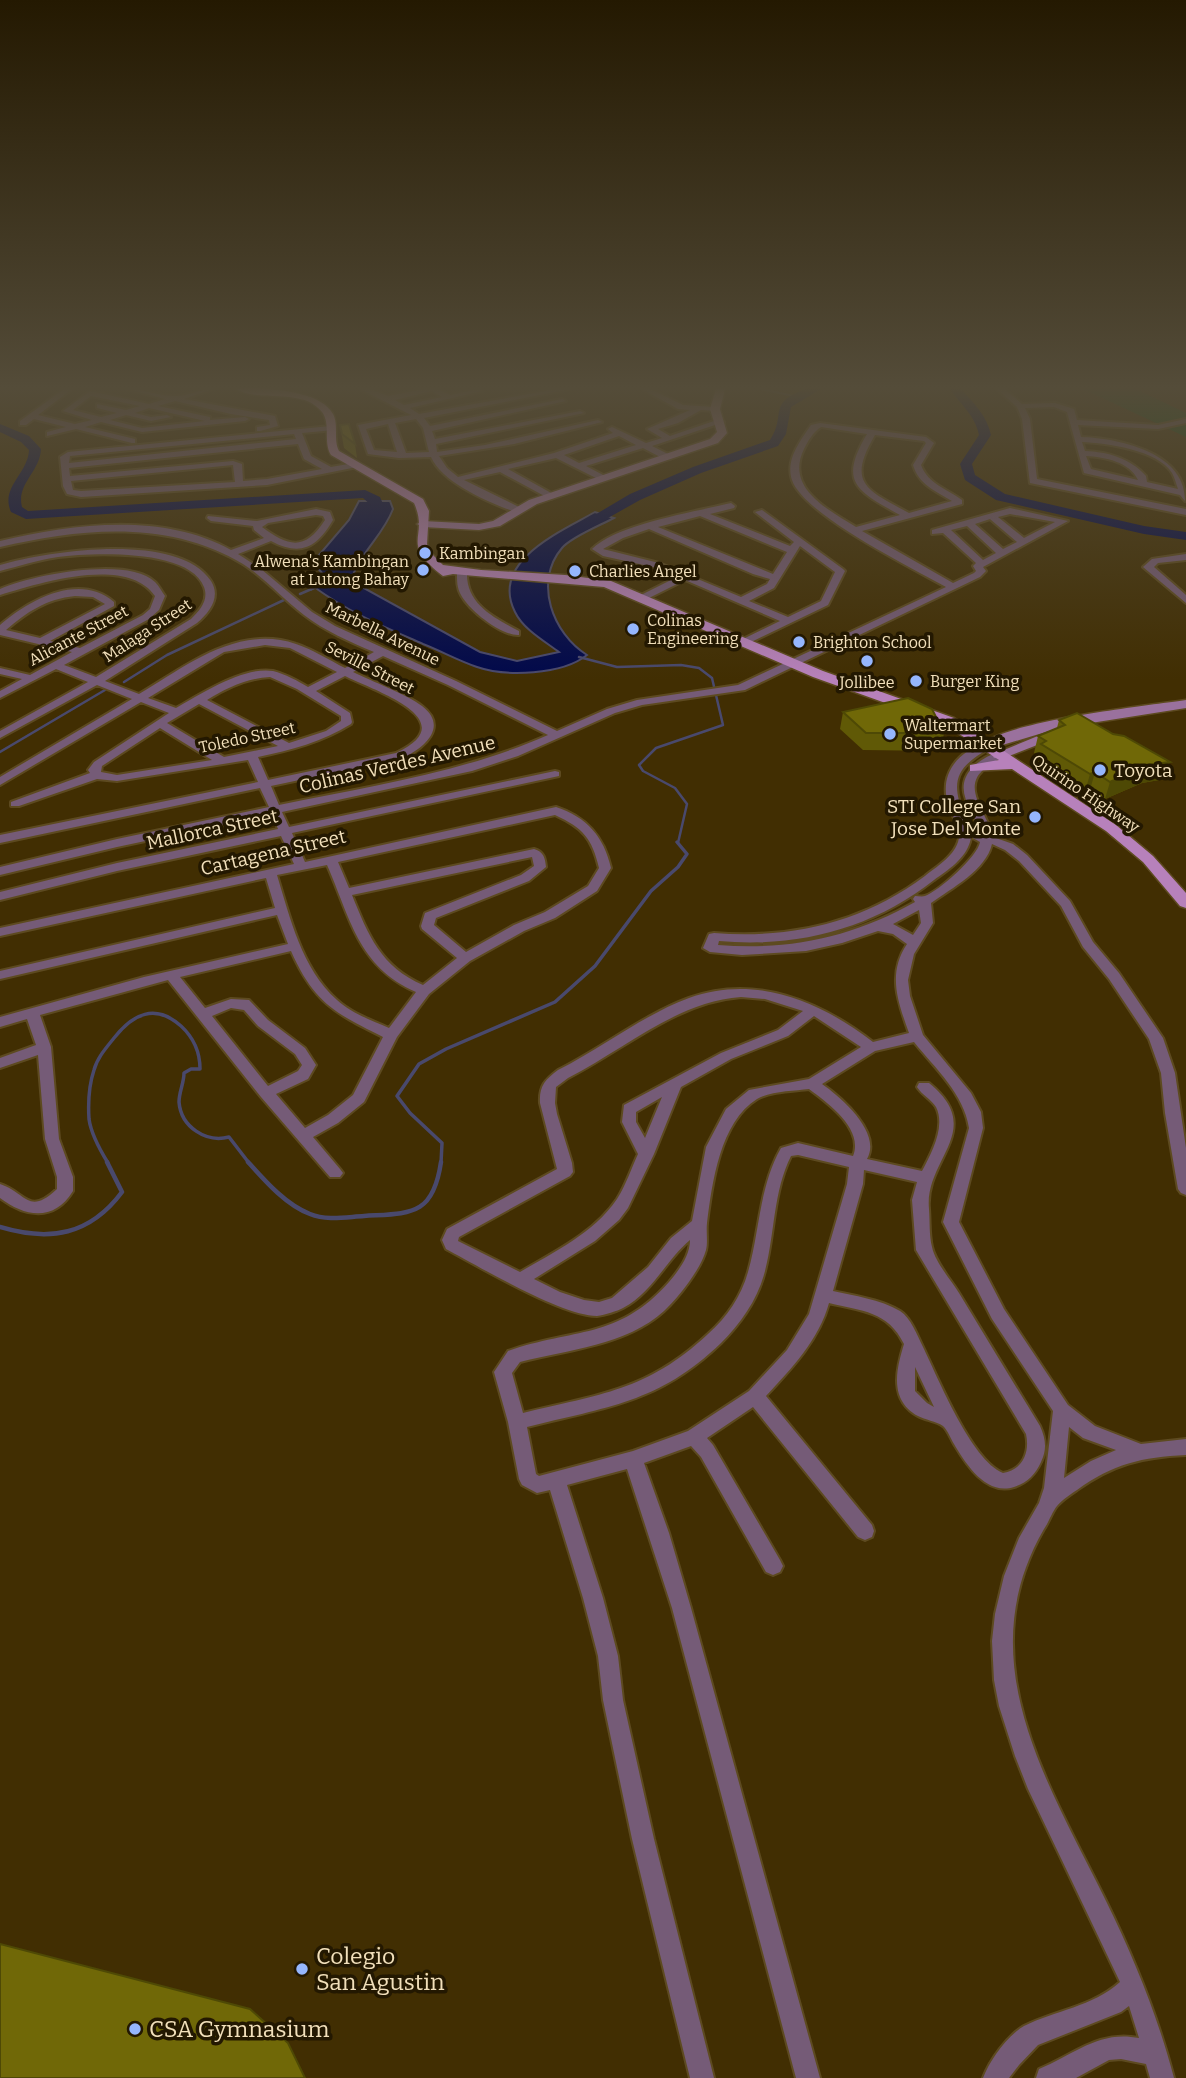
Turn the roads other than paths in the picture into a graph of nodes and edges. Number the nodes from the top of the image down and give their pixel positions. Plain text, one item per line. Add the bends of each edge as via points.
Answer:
1 (68, 486) edge
2 (200, 486) edge
3 (394, 486) edge
4 (468, 486) edge
5 (532, 486) edge
6 (579, 486) edge
7 (798, 486) edge
8 (862, 486) edge
9 (932, 486) edge
10 (1057, 486) edge
11 (1146, 486) edge
12 (550, 496) junction
13 (1184, 496) edge
14 (731, 506) dead end
15 (518, 510) junction
16 (1016, 511) junction
17 (759, 512) dead end
18 (1186, 512) edge
19 (701, 513) junction
20 (909, 516) junction
21 (992, 516) junction
22 (211, 518) dead end
23 (969, 523) junction
24 (258, 524) junction
25 (423, 524) junction
26 (651, 527) junction
27 (857, 529) junction
28 (123, 530) junction
29 (1043, 533) junction
30 (272, 538) junction
31 (798, 541) junction
32 (1024, 543) junction
33 (0, 544) edge
34 (791, 550) junction
35 (111, 551) junction
36 (232, 553) junction
37 (1003, 554) junction
38 (1186, 557) edge
39 (982, 564) junction
40 (0, 568) edge
41 (98, 572) junction
42 (461, 576) junction
43 (686, 576) junction
44 (777, 578) junction
45 (1186, 583) edge
46 (5, 584) edge
47 (1169, 585) junction
48 (952, 586) junction
49 (0, 592) edge
50 (85, 593) junction
51 (643, 597) junction
52 (1186, 600) edge
53 (41, 601) junction
54 (741, 601) junction
55 (789, 621) junction
56 (0, 631) edge
57 (515, 633) dead end
58 (41, 642) junction
59 (745, 642) junction
60 (80, 651) junction
61 (383, 652) junction
62 (790, 662) junction
63 (54, 665) junction
64 (0, 671) edge
65 (345, 672) junction
66 (30, 678) junction
67 (97, 681) junction
68 (308, 691) junction
69 (0, 695) edge
70 (142, 698) junction
71 (199, 700) junction
72 (1186, 704) edge
73 (179, 713) junction
74 (1077, 723) junction
75 (161, 724) junction
76 (552, 733) junction
77 (0, 734) edge
78 (986, 746) junction
79 (288, 747) junction
80 (251, 754) junction
81 (999, 755) junction
82 (220, 760) junction
83 (1014, 765) junction
84 (975, 768) junction
85 (555, 774) dead end
86 (96, 775) junction
87 (0, 782) edge
88 (264, 785) junction
89 (15, 804) dead end
90 (276, 806) junction
91 (286, 831) junction
92 (966, 835) junction
93 (0, 839) edge
94 (987, 840) junction
95 (331, 859) junction
96 (0, 863) edge
97 (300, 866) junction
98 (0, 871) edge
99 (270, 872) junction
100 (346, 892) junction
101 (910, 893) junction
102 (0, 896) edge
103 (925, 902) junction
104 (1186, 903) edge
105 (281, 910) junction
106 (875, 928) junction
107 (0, 932) edge
108 (912, 942) junction
109 (296, 946) junction
110 (465, 957) junction
111 (0, 975) edge
112 (171, 975) junction
113 (424, 991) junction
114 (813, 1010) junction
115 (32, 1013) junction
116 (204, 1015) junction
117 (0, 1022) edge
118 (391, 1035) junction
119 (917, 1037) junction
120 (44, 1047) junction
121 (871, 1047) junction
122 (0, 1063) edge
123 (812, 1084) junction
124 (674, 1086) junction
125 (924, 1087) dead end
126 (266, 1093) junction
127 (303, 1136) junction
128 (646, 1154) junction
129 (858, 1163) junction
130 (335, 1173) dead end
131 (926, 1178) junction
132 (1186, 1189) edge
133 (0, 1190) edge
134 (699, 1224) junction
135 (520, 1280) junction
136 (823, 1295) junction
137 (913, 1343) junction
138 (755, 1396) junction
139 (1062, 1410) junction
140 (950, 1420) junction
141 (517, 1422) junction
142 (694, 1437) junction
143 (1186, 1447) edge
144 (1137, 1450) junction
145 (633, 1460) junction
146 (556, 1480) junction
147 (1049, 1501) junction
148 (865, 1531) dead end
149 (773, 1566) dead end
150 (1132, 1987) junction
151 (1159, 2067) edge
152 (702, 2078) edge
153 (808, 2078) edge
154 (995, 2078) edge
155 (1048, 2078) edge

1 - 2 street via 70,492 81,494
3 - 25 main road, Quirino Highway via 419,500
4 - 15 street
5 - 12 street
6 - 12 street
7 - 27 street via 821,510
8 - 20 street
9 - 20 street via 959,502
10 - 18 street
11 - 13 street
12 - 15 street
14 - 19 street
15 - 25 street via 490,526
16 - 21 street
16 - 29 street
16 - 29 street via 1064,521
17 - 31 street
19 - 26 street
19 - 34 street
20 - 27 street
21 - 23 street
21 - 32 street
22 - 24 street
23 - 37 street
23 - 39 street via 939,531
24 - 30 street via 258,530
24 - 30 street via 307,512 327,514 329,520 315,542 295,552
25 - 42 main road, Quirino Highway via 421,545 429,560
26 - 43 street via 611,539 597,549
26 - 44 street
27 - 48 street
28 - 33 street, Marbella Avenue
28 - 35 street
28 - 36 street, Marbella Avenue via 183,536
29 - 32 street, Colinas Verdes Avenue
30 - 36 street
31 - 34 street
31 - 55 street via 841,572 825,603
32 - 37 street, Colinas Verdes Avenue
34 - 44 street
35 - 40 street, Malaga Street via 68,553
35 - 41 street
35 - 67 street, Malaga Street via 180,563 199,572 210,594 204,612 194,621
36 - 61 street, Marbella Avenue via 312,616
37 - 39 street, Colinas Verdes Avenue
38 - 47 street via 1148,565
39 - 48 street, Colinas Verdes Avenue via 977,575
41 - 46 street, Alicante Street
41 - 50 street
41 - 60 street, Alicante Street via 152,584 160,599 146,617
42 - 51 main road, Quirino Highway via 553,582
42 - 57 street via 467,596 479,611
43 - 51 street
43 - 54 street
44 - 54 street via 768,589
45 - 47 street
46 - 49 street, Alicante Street
46 - 53 street
47 - 52 street
48 - 62 street, Colinas Verdes Avenue
50 - 53 street
50 - 58 street via 105,597 111,604
51 - 59 main road, Quirino Highway
53 - 56 street
54 - 55 street
55 - 59 street
56 - 58 street
58 - 60 street
59 - 62 main road, Quirino Highway
60 - 63 street, Alicante Street
61 - 65 street
61 - 76 street, Marbella Avenue
62 - 76 street, Colinas Verdes Avenue via 754,683 596,713
62 - 78 main road, Quirino Highway via 922,709
63 - 66 street, Alicante Street
63 - 67 street
64 - 66 street
65 - 68 street
65 - 70 street, Seville Street via 293,646 256,641 220,650
65 - 88 street, Seville Street via 418,708 429,725 428,733 399,756
66 - 69 street, Alicante Street
67 - 70 street
67 - 77 street, Malaga Street
68 - 71 street, Toledo Street via 269,673 254,674
68 - 79 street, Toledo Street via 346,715 347,722 338,731
70 - 73 street
70 - 87 street, Seville Street
71 - 73 street, Toledo Street
71 - 79 street
72 - 74 street
73 - 75 street, Toledo Street
74 - 78 street via 1058,723
74 - 81 street
75 - 82 street
75 - 86 street, Toledo Street via 98,764
76 - 90 street, Colinas Verdes Avenue via 514,754 468,769
78 - 81 main road, Quirino Highway
78 - 92 street via 964,757 950,777 952,798
79 - 80 street, Toledo Street
80 - 82 street, Toledo Street
80 - 88 street
81 - 83 main road, Quirino Highway
81 - 84 street
82 - 86 street, Toledo Street via 117,778
83 - 84 main road
83 - 104 main road, Quirino Highway via 1119,834
84 - 94 street via 969,782 971,797
85 - 91 street, Mallorca Street
86 - 89 street
88 - 90 street
88 - 93 street, Seville Street
90 - 91 street
90 - 96 street, Colinas Verdes Avenue
90 - 98 street, Colinas Verdes Avenue
91 - 97 street
91 - 102 street, Mallorca Street
92 - 94 street
92 - 101 street via 955,856
94 - 103 street via 978,859
94 - 132 street via 998,841 1023,858 1066,904 1088,944 1156,1038 1168,1073
95 - 97 street, Cartagena Street
95 - 100 street
95 - 110 street, Cartagena Street via 556,811 582,823 600,843 605,868 593,888
97 - 99 street, Cartagena Street
99 - 105 street
99 - 107 street, Cartagena Street
100 - 110 street via 534,853 540,867 525,878 430,916 427,926
100 - 113 street via 362,935 391,974
101 - 103 street
101 - 106 street via 826,930 771,939 714,937 710,948 794,948 833,942
103 - 106 street
103 - 108 street via 927,923
105 - 109 street
105 - 111 street
106 - 108 street via 898,930
108 - 119 street via 901,981
109 - 112 street
109 - 118 street via 313,981 333,1004
110 - 113 street
112 - 115 street
112 - 116 street
113 - 118 street
114 - 121 street via 843,1024
114 - 124 street via 783,1033 726,1056
114 - 135 street via 764,995 709,996 554,1080 546,1090 565,1172 463,1227 450,1240
115 - 117 street
115 - 120 street
116 - 126 street
116 - 126 street via 241,1003 269,1030 306,1054 309,1065 303,1075
118 - 127 street via 359,1098
119 - 121 street
119 - 139 street via 974,1112 976,1128 951,1222 998,1314
120 - 122 street
120 - 133 street via 52,1139 65,1191 35,1209 24,1209
121 - 123 street
123 - 129 street via 848,1111 856,1124 863,1153
123 - 134 street via 754,1094 731,1113 714,1147
124 - 128 street
124 - 128 street via 629,1108 629,1122
125 - 131 street via 940,1101 947,1117
126 - 127 street
127 - 130 street
128 - 135 street via 610,1218
129 - 131 street
129 - 136 street
129 - 141 street via 798,1149 786,1152 774,1184 751,1291 724,1330 675,1372 637,1390
131 - 140 street via 920,1200 924,1250 1034,1432 1035,1456 1014,1481 995,1480
134 - 135 street via 618,1303 599,1309 538,1291
134 - 141 street via 698,1251 683,1277 639,1320 614,1332 522,1353 508,1361 503,1372
136 - 137 street via 896,1317
136 - 138 street via 817,1316 793,1355
137 - 140 street
137 - 140 street via 903,1373 908,1394 930,1415
138 - 142 street
138 - 148 street
139 - 144 street via 1089,1432
139 - 147 street via 1059,1459
141 - 146 street via 528,1479 537,1485
142 - 145 street
142 - 149 street via 707,1451
143 - 144 street
144 - 147 street via 1101,1464
145 - 146 street
145 - 153 street via 699,1666
146 - 152 street via 608,1656 643,1839
147 - 150 street via 1023,1550 1003,1614 1006,1698 1039,1789
150 - 151 street
150 - 154 street via 1113,2004 1030,2036
151 - 155 street via 1129,2046 1093,2052

